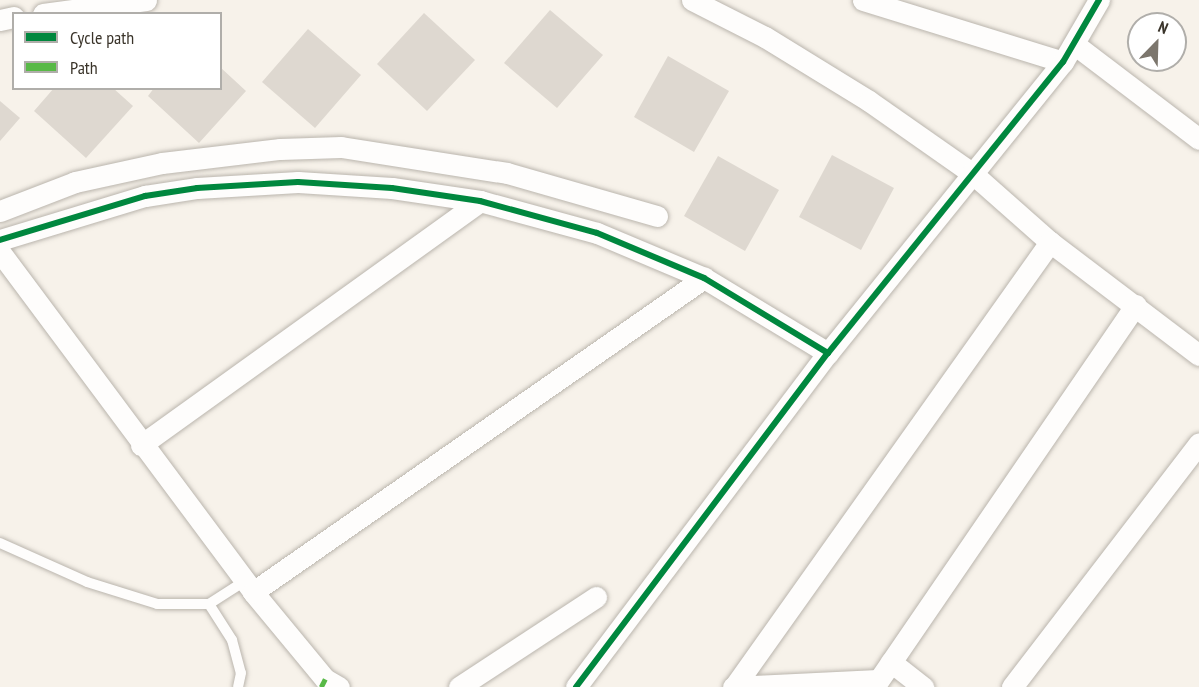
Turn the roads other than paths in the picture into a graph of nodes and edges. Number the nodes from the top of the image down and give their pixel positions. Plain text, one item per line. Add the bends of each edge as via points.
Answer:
1 (146, 0) edge
2 (692, 0) edge
3 (863, 0) edge
4 (1099, 0) edge
5 (58, 12) edge
6 (1069, 53) junction
7 (1199, 139) edge
8 (972, 173) junction
9 (480, 201) junction
10 (0, 211) edge
11 (657, 216) dead end
12 (0, 240) edge
13 (1050, 242) junction
14 (0, 252) edge
15 (704, 278) junction
16 (1137, 305) junction
17 (828, 353) junction
18 (1199, 355) edge
19 (1199, 443) edge
20 (141, 445) junction
21 (0, 543) edge
22 (249, 586) junction
23 (596, 597) dead end
24 (209, 604) junction
25 (891, 662) junction
26 (876, 684) edge
27 (238, 687) edge
28 (339, 687) edge
29 (459, 687) edge
30 (576, 687) edge
31 (734, 687) edge
32 (923, 687) edge
33 (1011, 687) edge

1 - 5 street
2 - 8 street via 765,37 850,89
3 - 6 street
4 - 6 street
6 - 7 street
6 - 8 street
8 - 13 street
8 - 17 street
9 - 12 street via 351,183 252,183 145,196
9 - 15 street via 597,233
9 - 20 street
10 - 11 street via 75,182 162,163 280,149 341,147 507,173
13 - 16 street
13 - 31 street
14 - 20 street
15 - 17 street
15 - 22 street
16 - 18 street
16 - 25 street
17 - 30 street
19 - 33 street
20 - 22 street
21 - 24 lane via 87,582 157,604
22 - 24 lane
22 - 28 street via 309,661
23 - 29 street
24 - 27 lane via 232,640 241,673
25 - 26 street
25 - 32 street
26 - 31 street

